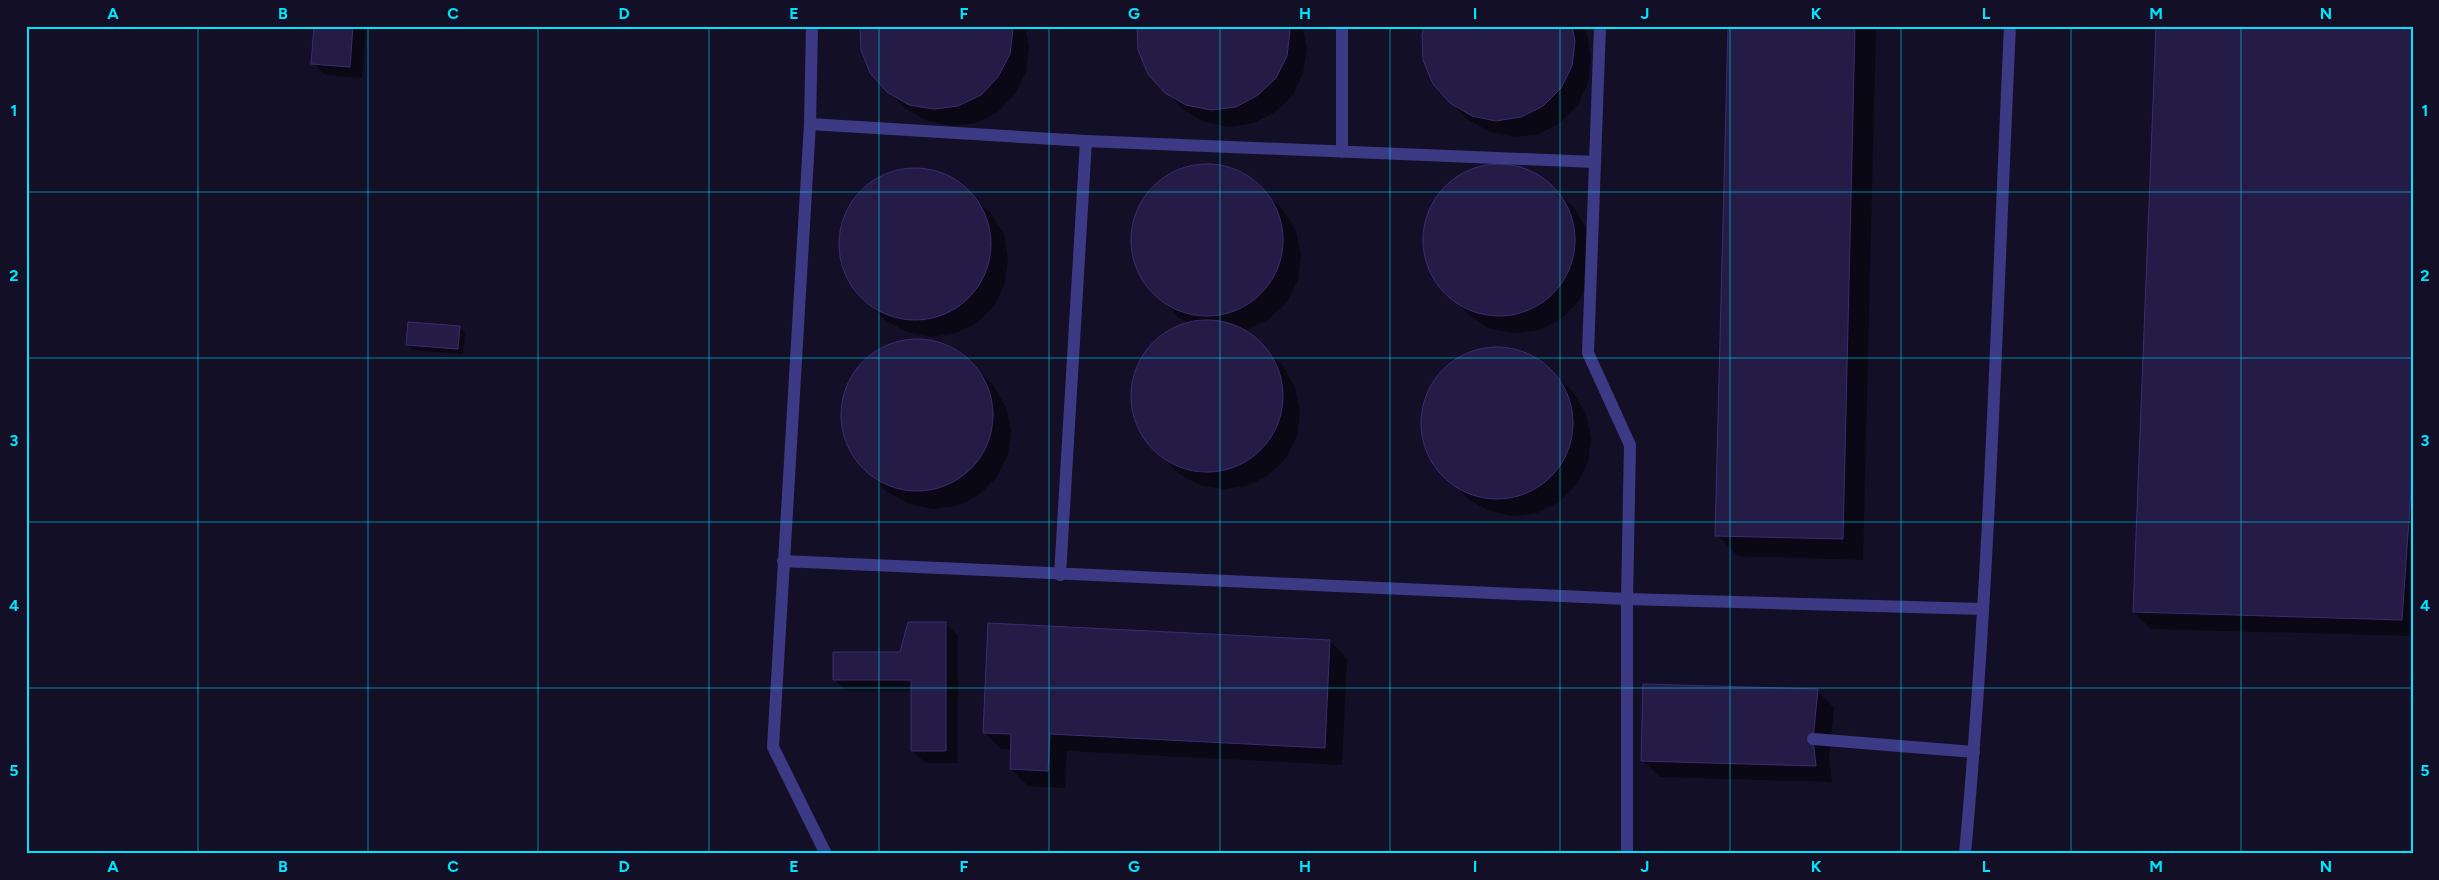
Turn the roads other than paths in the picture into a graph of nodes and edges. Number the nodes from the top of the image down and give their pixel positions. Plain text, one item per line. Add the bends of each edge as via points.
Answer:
1 (812, 26) edge
2 (1342, 26) edge
3 (1600, 26) edge
4 (2010, 26) edge
5 (810, 124) junction
6 (1086, 141) junction
7 (1342, 152) junction
8 (1595, 162) junction
9 (783, 561) junction
10 (1060, 575) junction
11 (1626, 599) junction
12 (1982, 609) junction
13 (1813, 739) dead end
14 (1974, 752) junction
15 (826, 854) edge
16 (1627, 854) edge
17 (1965, 854) edge

1 - 5 lane
2 - 7 lane
3 - 8 lane
4 - 12 lane
5 - 6 lane
5 - 9 lane
6 - 7 lane
6 - 10 lane
7 - 8 lane
8 - 11 lane via 1588,352 1630,445
9 - 10 lane
9 - 15 lane via 773,746
10 - 11 lane
11 - 12 lane
11 - 16 lane
12 - 14 lane
13 - 14 lane
14 - 17 lane

